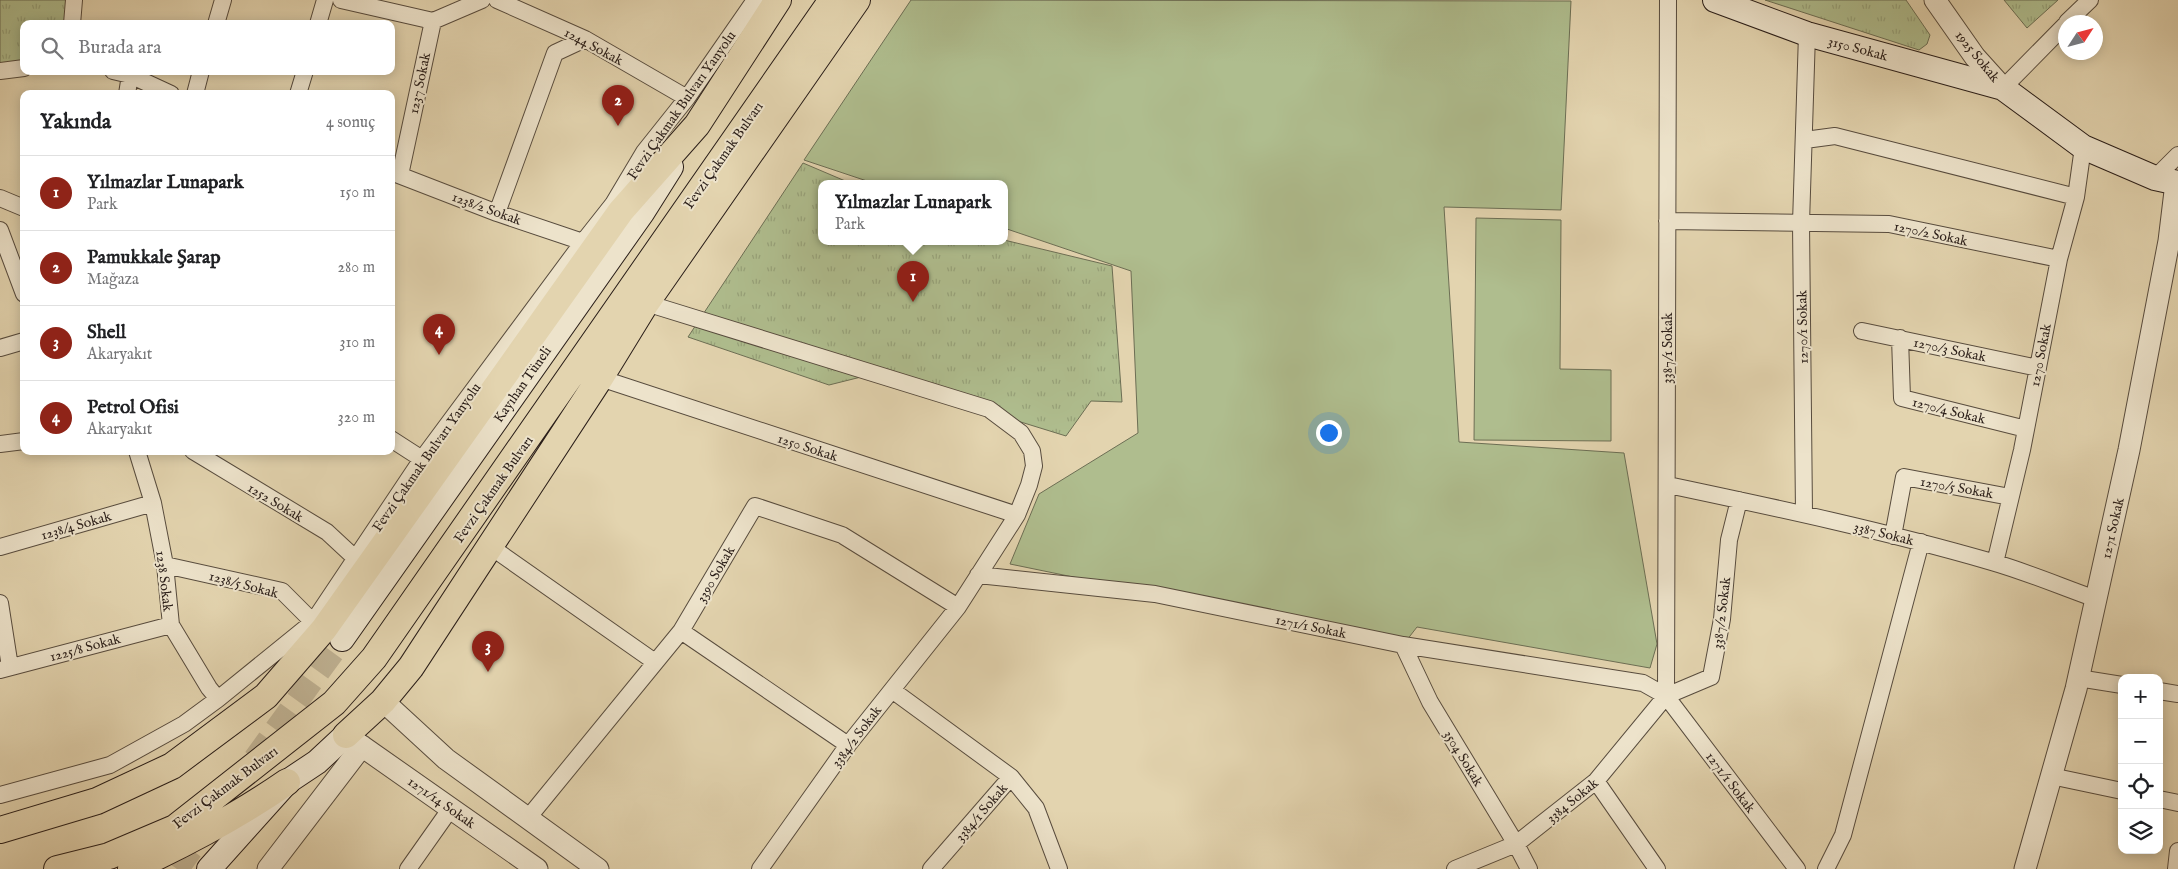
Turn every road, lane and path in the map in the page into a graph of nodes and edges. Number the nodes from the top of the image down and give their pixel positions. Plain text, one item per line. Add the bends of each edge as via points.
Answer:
1 (74, 0) edge
2 (223, 0) edge
3 (325, 0) edge
4 (341, 0) edge
5 (482, 0) edge
6 (497, 0) edge
7 (755, 0) edge
8 (778, 0) edge
9 (832, 0) edge
10 (857, 0) edge
11 (1668, 0) edge
12 (1715, 0) edge
13 (1935, 0) edge
14 (2090, 0) edge
15 (2074, 15) edge
16 (72, 20) edge
17 (217, 20) edge
18 (319, 20) edge
19 (433, 21) junction
20 (2058, 31) edge
21 (1807, 34) junction
22 (585, 39) junction
23 (20, 68) edge
24 (0, 71) edge
25 (130, 75) joint
26 (200, 75) edge
27 (304, 75) edge
28 (2003, 88) junction
29 (128, 90) edge
30 (162, 90) edge
31 (196, 90) edge
32 (299, 90) edge
33 (687, 98) junction
34 (697, 126) junction
35 (1805, 140) junction
36 (2083, 147) junction
37 (2178, 155) edge
38 (396, 174) edge
39 (2170, 181) edge
40 (2076, 197) junction
41 (0, 198) edge
42 (20, 206) edge
43 (497, 213) junction
44 (1667, 221) junction
45 (1801, 223) junction
46 (0, 230) edge
47 (583, 242) junction
48 (2059, 259) junction
49 (20, 283) edge
50 (646, 303) junction
51 (1862, 331) dead end
52 (1900, 338) junction
53 (20, 342) edge
54 (0, 348) edge
55 (2038, 368) junction
56 (600, 378) junction
57 (2026, 429) junction
58 (20, 442) edge
59 (395, 442) edge
60 (0, 444) edge
61 (138, 455) edge
62 (200, 455) edge
63 (422, 459) junction
64 (1668, 485) junction
65 (2010, 496) junction
66 (1739, 500) junction
67 (153, 503) junction
68 (1804, 513) junction
69 (1017, 515) junction
70 (1894, 536) junction
71 (1921, 542) junction
72 (0, 547) edge
73 (490, 547) junction
74 (355, 558) junction
75 (1994, 563) junction
76 (165, 565) junction
77 (978, 575) junction
78 (2096, 599) junction
79 (0, 603) edge
80 (958, 607) junction
81 (313, 622) junction
82 (171, 625) junction
83 (681, 631) junction
84 (342, 639) tunnel mouth
85 (1403, 645) junction
86 (655, 662) junction
87 (5, 668) edge
88 (2078, 678) junction
89 (2118, 684) edge
90 (892, 690) junction
91 (2163, 692) edge
92 (2178, 694) edge
93 (1666, 696) junction
94 (218, 699) junction
95 (383, 702) junction
96 (354, 740) junction
97 (848, 745) junction
98 (2052, 776) junction
99 (1011, 777) junction
100 (1596, 781) junction
101 (287, 782) junction
102 (2118, 790) edge
103 (0, 795) edge
104 (2163, 800) edge
105 (2178, 803) edge
106 (451, 808) junction
107 (528, 818) junction
108 (0, 830) edge
109 (1516, 844) junction
110 (2178, 851) edge
111 (57, 869) edge
112 (131, 869) edge
113 (209, 869) edge
114 (268, 869) edge
115 (408, 869) edge
116 (537, 869) edge
117 (598, 869) edge
118 (760, 869) edge
119 (931, 869) edge
120 (1059, 869) edge
121 (1455, 869) edge
122 (1529, 869) edge
123 (1657, 869) edge
124 (1797, 869) edge
125 (1826, 869) edge
126 (2025, 869) edge
127 (2176, 869) edge

1 - 16 street
2 - 17 street
3 - 18 street
4 - 19 street
5 - 19 street
6 - 22 street, 1244 Sokak
7 - 33 street, Fevzi Çakmak Bulvarı Yanyolu
8 - 34 main road
9 - 111 main road, Fevzi Çakmak Bulvarı via 468,525 374,658 340,697 175,828 109,856
10 - 50 main road
11 - 44 street, 3387/1 Sokak
12 - 21 main road, 3150 Sokak
13 - 28 street, 1925 Sokak via 1975,57
14 - 15 street
19 - 38 street, 1237 Sokak
20 - 28 street
21 - 28 main road, 3150 Sokak
21 - 35 street, 1270/1 Sokak
22 - 33 street, 1244 Sokak
22 - 43 street via 555,53
23 - 24 street
25 - 29 street
25 - 30 street
26 - 31 street
27 - 32 street
28 - 36 main road
33 - 47 street, Fevzi Çakmak Bulvarı Yanyolu via 644,152 613,204
34 - 84 main road, Kayıhan Tüneli via 642,212
34 - 108 main road via 621,211 324,629 266,696 172,766 97,801
35 - 40 street via 1835,136
35 - 45 street, 1270/1 Sokak
36 - 39 main road
36 - 40 street, 1270 Sokak
37 - 39 street
38 - 43 street, 1238/2 Sokak
39 - 78 street, 1271 Sokak via 2169,241 2133,431
40 - 48 street, 1270 Sokak
41 - 42 street
43 - 47 street, 1238/2 Sokak
44 - 45 street, 1270/2 Sokak
44 - 64 street, 3387/1 Sokak
45 - 48 street, 1270/2 Sokak via 1889,224
45 - 68 street, 1270/1 Sokak
46 - 49 street
47 - 63 street, Fevzi Çakmak Bulvarı Yanyolu
48 - 55 street, 1270 Sokak
50 - 56 main road
50 - 69 street, 3384/2 Sokak via 989,408 1021,433 1032,451 1034,466
51 - 52 street, 1270/3 Sokak
52 - 55 street, 1270/3 Sokak
52 - 57 street, 1270/4 Sokak via 1902,398
53 - 54 street
55 - 57 street, 1270 Sokak
56 - 69 street, 1250 Sokak
56 - 73 main road
57 - 65 street, 1270 Sokak
58 - 60 street
59 - 63 street
61 - 67 street, 1238 Sokak
62 - 74 street, 1252 Sokak via 327,532
63 - 74 street, Fevzi Çakmak Bulvarı Yanyolu
64 - 66 street, 3387 Sokak
64 - 93 street, 3387/1 Sokak
65 - 70 street, 1270/5 Sokak via 1904,478
65 - 75 street, 1270 Sokak
66 - 68 street, 3387 Sokak
66 - 93 street, 3387/2 Sokak via 1729,540 1722,619 1711,677
67 - 72 street, 1238/4 Sokak
67 - 76 street, 1238 Sokak
68 - 70 street, 3387 Sokak
69 - 77 street, 3384/2 Sokak
70 - 71 street, 3387 Sokak
71 - 75 street, 3387 Sokak
71 - 125 street via 1843,835
73 - 86 street
73 - 95 main road via 411,667
74 - 81 street, Fevzi Çakmak Bulvarı Yanyolu
75 - 78 street, 3387 Sokak
76 - 81 street, 1238/5 Sokak via 282,591
76 - 82 street, 1238 Sokak
77 - 80 street, 3384/2 Sokak
77 - 85 street, 1271/1 Sokak via 1155,594
78 - 88 street, 1271 Sokak
79 - 87 street
80 - 83 street, 3390 Sokak via 842,535 755,506
80 - 90 street, 3384/2 Sokak
81 - 94 street, Fevzi Çakmak Bulvarı Yanyolu
82 - 87 street, 1225/8 Sokak
82 - 94 street, 1238 Sokak
83 - 86 street, 3390 Sokak
83 - 97 street
85 - 93 street, 1271/1 Sokak via 1643,683
85 - 109 street, 3504 Sokak via 1430,702
86 - 107 street, 3390 Sokak
88 - 89 street
88 - 98 street, 1271 Sokak
90 - 97 street, 3384/2 Sokak
90 - 99 street
91 - 92 street
93 - 100 street, 3384 Sokak
93 - 124 street, 1271/1 Sokak
94 - 103 street, Fevzi Çakmak Bulvarı Yanyolu via 184,724 110,765
95 - 96 main road
95 - 107 street via 446,760
96 - 101 main road
96 - 106 street, 1271/14 Sokak
96 - 114 street
97 - 118 street, 3384/2 Sokak
98 - 102 street
98 - 126 street, 1271 Sokak
99 - 119 street, 3384/1 Sokak
99 - 120 street via 1036,808
100 - 109 street, 3384 Sokak
100 - 123 street
101 - 112 main road via 206,832
101 - 113 main road
104 - 105 street
106 - 115 street
106 - 116 street, 1271/14 Sokak
107 - 117 street
109 - 121 street, 3384 Sokak
109 - 122 street, 3504 Sokak
110 - 127 street

